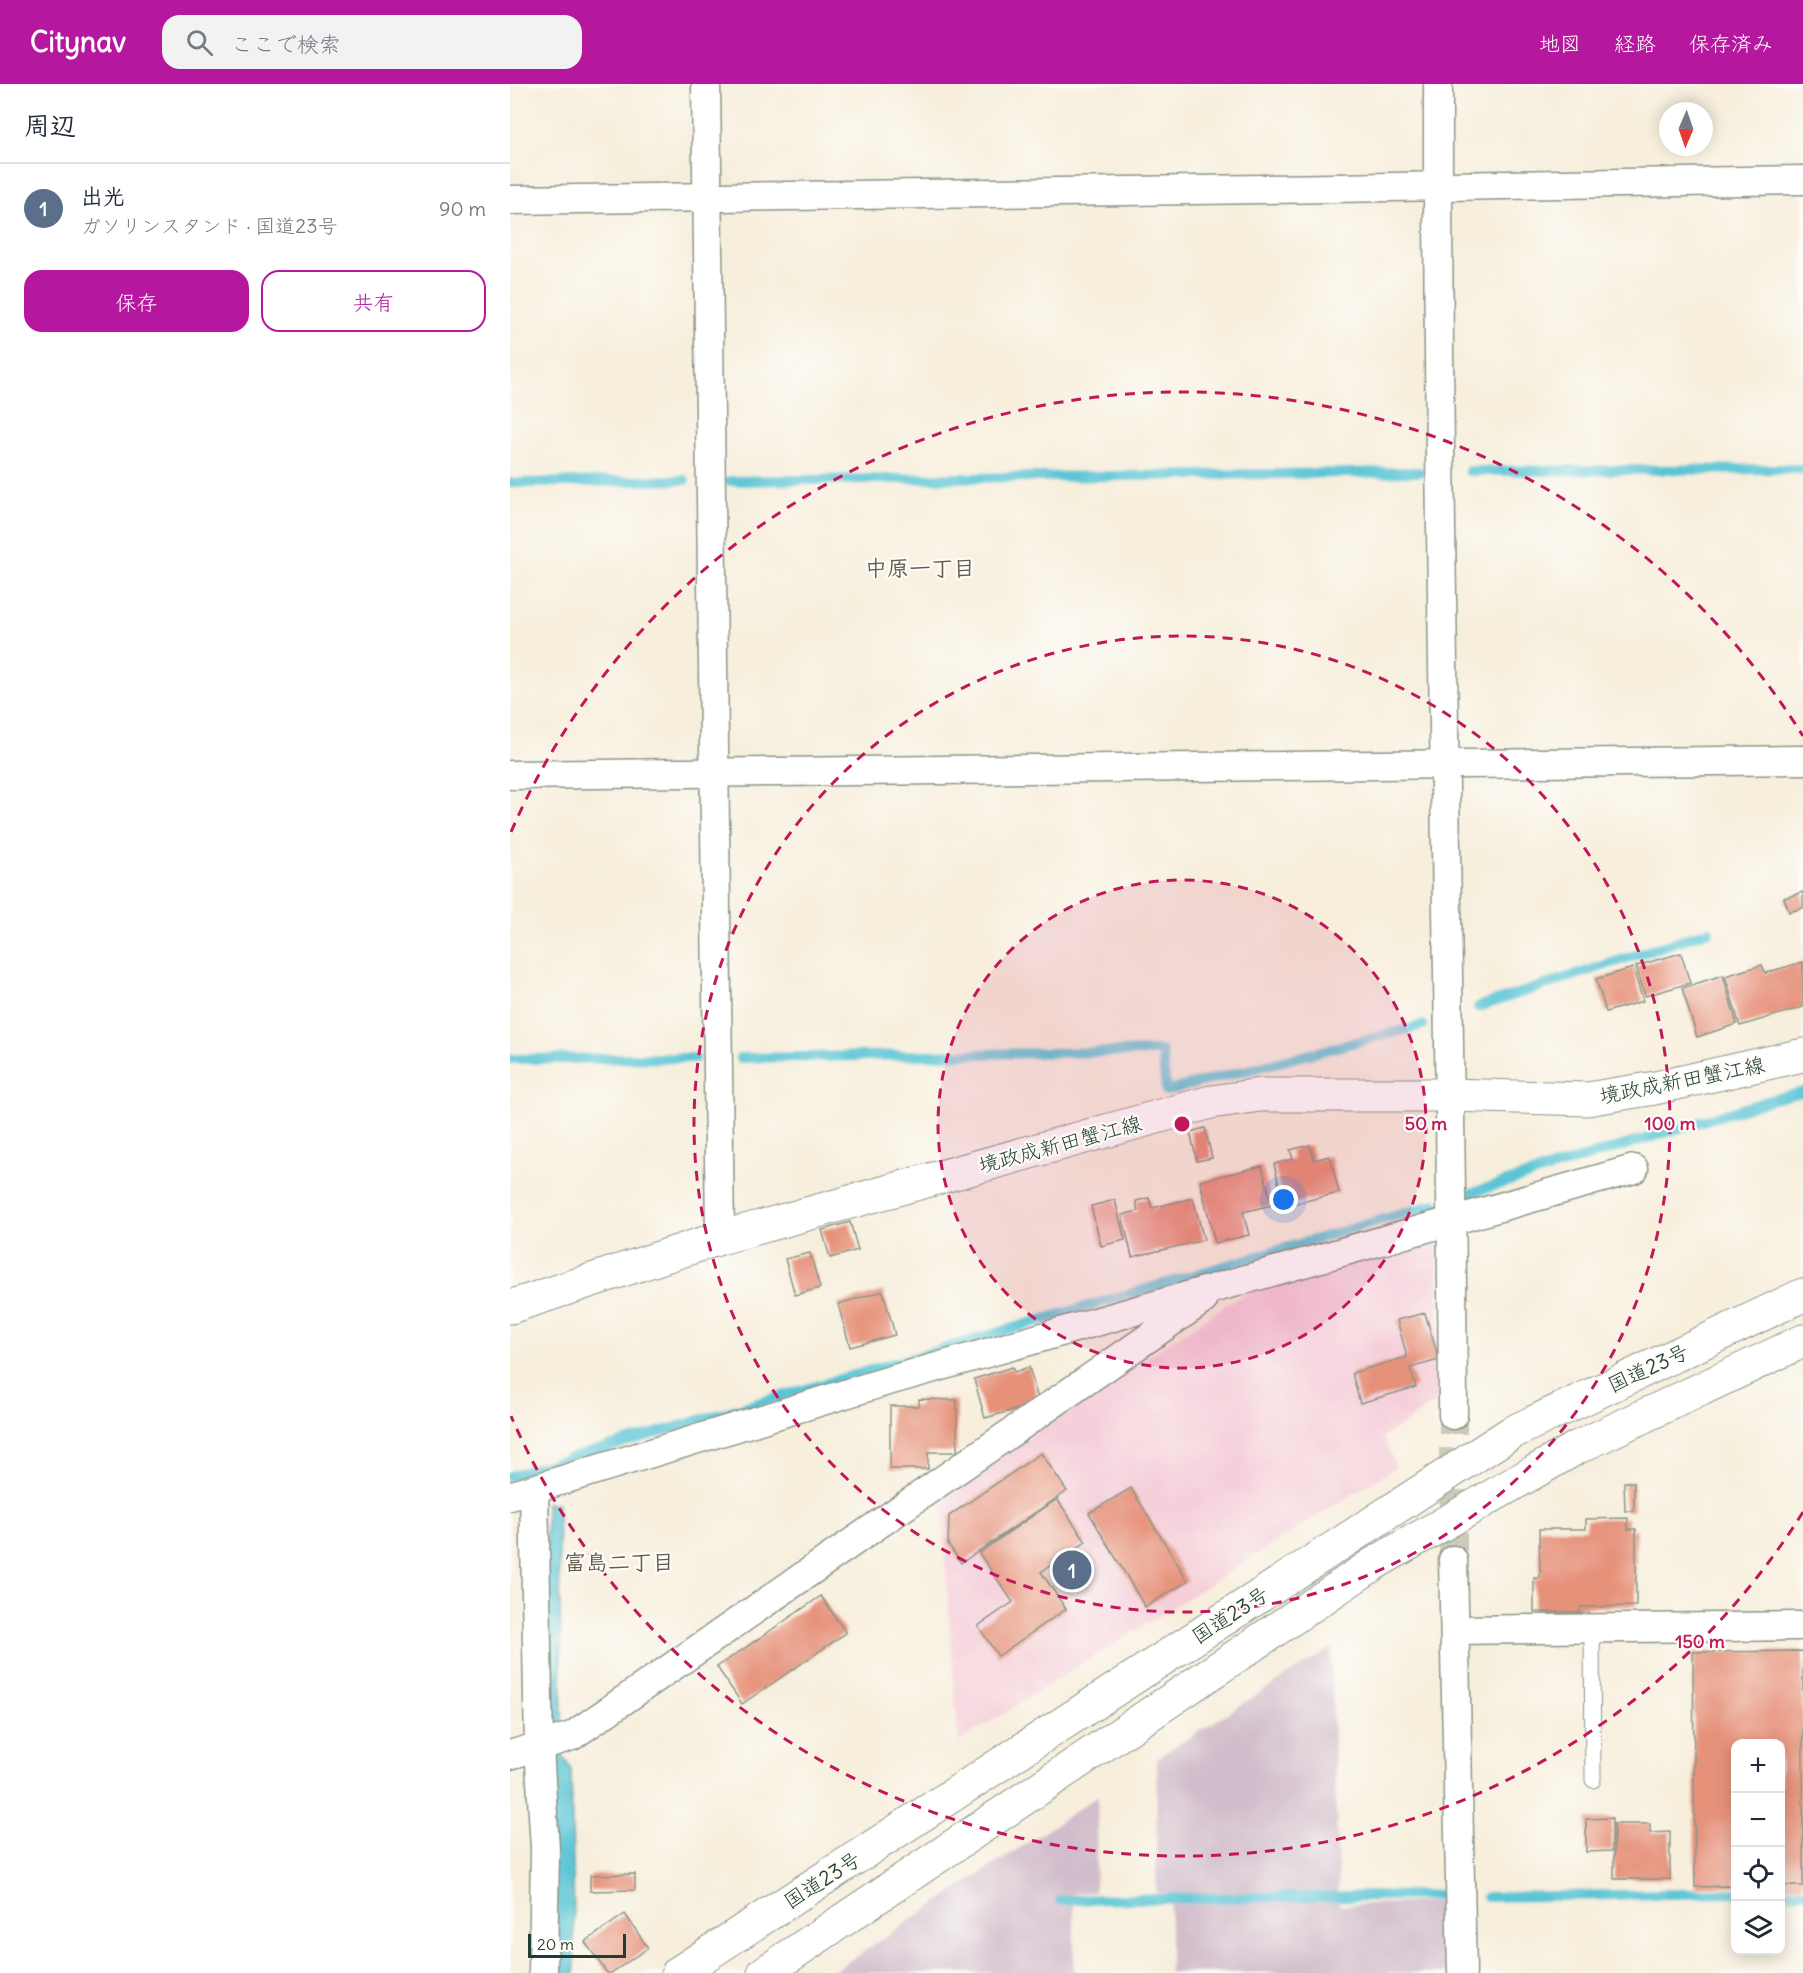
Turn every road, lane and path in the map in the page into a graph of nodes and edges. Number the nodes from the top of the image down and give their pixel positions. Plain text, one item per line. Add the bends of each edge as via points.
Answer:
1 (706, 84) edge
2 (1438, 84) edge
3 (1803, 180) edge
4 (1438, 185) junction
5 (707, 199) junction
6 (510, 200) edge
7 (1803, 760) edge
8 (1445, 763) junction
9 (715, 773) junction
10 (510, 775) edge
11 (1803, 1055) edge
12 (1451, 1095) junction
13 (1634, 1169) dead end
14 (1452, 1221) junction
15 (720, 1238) junction
16 (1222, 1287) junction
17 (1803, 1295) edge
18 (510, 1307) edge
19 (1803, 1341) edge
20 (1454, 1415) tunnel mouth
21 (522, 1493) edge
22 (1453, 1560) tunnel mouth
23 (1803, 1626) edge
24 (1592, 1629) junction
25 (1455, 1630) junction
26 (542, 1746) junction
27 (510, 1755) edge
28 (1593, 1780) dead end
29 (543, 1973) edge
30 (678, 1973) edge
31 (764, 1973) edge
32 (1462, 1973) edge

1 - 5 street
2 - 4 street
3 - 4 street
4 - 5 street
4 - 8 street
5 - 6 street
5 - 9 street
7 - 8 street
8 - 9 street
8 - 12 street
9 - 10 street
9 - 15 street
11 - 12 main road, 境政成新田蟹江線 via 1587,1099
12 - 14 street
12 - 15 main road, 境政成新田蟹江線 via 1260,1095 1211,1102
13 - 14 street
14 - 16 street
14 - 20 street
15 - 18 main road, 境政成新田蟹江線
16 - 21 street via 881,1383
16 - 26 street via 572,1736
17 - 30 main road, 国道23号 via 1511,1433
19 - 31 main road, 国道23号 via 1576,1448 1375,1563
21 - 26 street
22 - 25 street
23 - 24 street
24 - 25 street
24 - 28 lane
25 - 32 street
26 - 27 street
26 - 29 street

